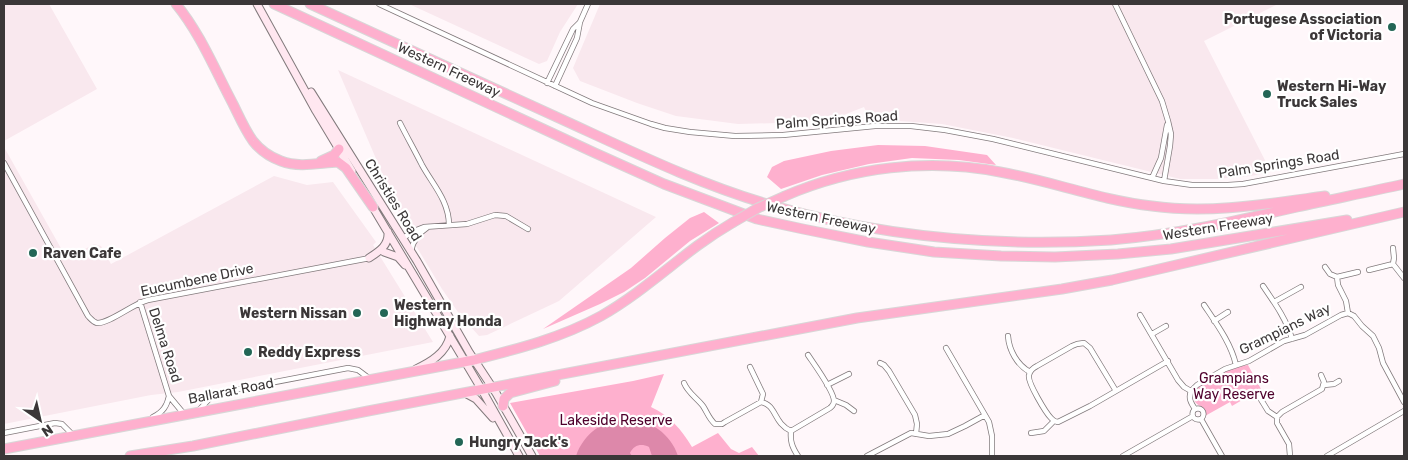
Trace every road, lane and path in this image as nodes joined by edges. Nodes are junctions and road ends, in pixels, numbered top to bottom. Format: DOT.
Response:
graph roads {
  1 [pos="176,4"];
  2 [pos="257,4"];
  3 [pos="274,4"];
  4 [pos="310,4"];
  5 [pos="379,4"];
  6 [pos="588,4"];
  7 [pos="1115,4"];
  8 [pos="580,22"];
  9 [pos="288,57"];
  10 [pos="547,83"];
  11 [pos="554,86"];
  12 [pos="316,100"];
  13 [pos="1168,121"];
  14 [pos="400,123"];
  15 [pos="339,149"];
  16 [pos="1404,154"];
  17 [pos="4,164"];
  18 [pos="309,165"];
  19 [pos="1152,178"];
  20 [pos="1164,181"];
  21 [pos="1404,182"];
  22 [pos="373,207"];
  23 [pos="1404,212"];
  24 [pos="448,225"];
  25 [pos="429,226"];
  26 [pos="528,229"];
  27 [pos="388,231"];
  28 [pos="403,238"];
  29 [pos="396,243"];
  30 [pos="1393,248"];
  31 [pos="384,252"];
  32 [pos="411,252"];
  33 [pos="370,258"];
  34 [pos="1393,264"];
  35 [pos="1325,267"];
  36 [pos="1369,270"];
  37 [pos="1358,272"];
  38 [pos="1337,277"];
  39 [pos="1404,278"];
  40 [pos="1263,286"];
  41 [pos="422,287"];
  42 [pos="1301,287"];
  43 [pos="140,302"];
  44 [pos="1274,302"];
  45 [pos="1204,305"];
  46 [pos="1228,312"];
  47 [pos="1348,313"];
  48 [pos="1140,316"];
  49 [pos="1214,321"];
  50 [pos="1166,326"];
  51 [pos="1152,334"];
  52 [pos="450,336"];
  53 [pos="1008,336"];
  54 [pos="1292,338"];
  55 [pos="946,348"];
  56 [pos="808,354"];
  57 [pos="469,360"];
  58 [pos="1168,361"];
  59 [pos="880,363"];
  60 [pos="1236,365"];
  61 [pos="750,367"];
  62 [pos="595,368"];
  63 [pos="407,372"];
  64 [pos="1030,372"];
  65 [pos="849,374"];
  66 [pos="1321,374"];
  67 [pos="370,379"];
  68 [pos="1339,381"];
  69 [pos="684,383"];
  70 [pos="827,385"];
  71 [pos="1324,385"];
  72 [pos="492,388"];
  73 [pos="482,390"];
  74 [pos="1116,391"];
  75 [pos="1191,391"];
  76 [pos="465,393"];
  77 [pos="170,396"];
  78 [pos="1260,398"];
  79 [pos="834,400"];
  80 [pos="760,402"];
  81 [pos="1404,402"];
  82 [pos="503,406"];
  83 [pos="1195,409"];
  84 [pos="854,411"];
  85 [pos="1404,411"];
  86 [pos="198,412"];
  87 [pos="185,414"];
  88 [pos="985,415"];
  89 [pos="1193,416"];
  90 [pos="1277,417"];
  91 [pos="1201,418"];
  92 [pos="1054,421"];
  93 [pos="141,422"];
  94 [pos="501,425"];
  95 [pos="791,431"];
  96 [pos="4,433"];
  97 [pos="1031,433"];
  98 [pos="916,434"];
  99 [pos="74,436"];
  100 [pos="4,449"];
  101 [pos="130,456"];
  102 [pos="519,456"];
  103 [pos="532,456"];
  104 [pos="798,456"];
  105 [pos="867,456"];
  106 [pos="992,456"];
  107 [pos="1123,456"];
  108 [pos="1222,456"];
  109 [pos="1290,456"];
  110 [pos="1327,456"];
  1 -- 18 [label="highway"];
  2 -- 9 [label="main road, Christies Road"];
  3 -- 23 [label="highway, Western Freeway"];
  4 -- 21 [label="highway, Western Freeway"];
  5 -- 10 [label="street, Palm Springs Road"];
  6 -- 8 [label="street"];
  7 -- 13 [label="street"];
  8 -- 10 [label="street"];
  8 -- 11 [label="street"];
  9 -- 12 [label="main road, Christies Road"];
  9 -- 15 [label="main road, Christies Road"];
  10 -- 11 [label="street, Palm Springs Road"];
  11 -- 19 [label="street, Palm Springs Road"];
  12 -- 15 [label="main road"];
  12 -- 28 [label="main road, Christies Road"];
  13 -- 19 [label="street"];
  13 -- 20 [label="street"];
  14 -- 24 [label="street"];
  15 -- 18 [label="highway"];
  15 -- 22 [label="main road, Christies Road"];
  16 -- 20 [label="street, Palm Springs Road"];
  17 -- 43 [label="street, Eucumbene Drive"];
  18 -- 22 [label="highway"];
  19 -- 20 [label="street, Palm Springs Road"];
  21 -- 57 [label="highway, Ballarat Road, bridge"];
  22 -- 27 [label="main road, Christies Road"];
  23 -- 62 [label="highway"];
  24 -- 25 [label="street"];
  24 -- 26 [label="street"];
  25 -- 28 [label="street"];
  25 -- 32 [label="street"];
  27 -- 29 [label="main road, Christies Road"];
  27 -- 33 [label="main road"];
  28 -- 29 [label="main road"];
  28 -- 32 [label="main road, Christies Road"];
  29 -- 31 [label="street, Eucumbene Drive"];
  29 -- 41 [label="main road, Christies Road"];
  30 -- 34 [label="street"];
  31 -- 33 [label="street, Eucumbene Drive"];
  31 -- 41 [label="main road"];
  32 -- 57 [label="main road, Christies Road"];
  33 -- 43 [label="street, Eucumbene Drive"];
  34 -- 36 [label="street"];
  34 -- 39 [label="street"];
  35 -- 38 [label="street"];
  37 -- 38 [label="street"];
  38 -- 47 [label="street"];
  40 -- 44 [label="street"];
  41 -- 52 [label="main road, Christies Road"];
  42 -- 44 [label="street"];
  43 -- 77 [label="street, Delma Road"];
  44 -- 54 [label="street"];
  45 -- 49 [label="street"];
  46 -- 49 [label="street"];
  47 -- 54 [label="street, Grampians Way"];
  47 -- 81 [label="street, Grampians Way"];
  48 -- 51 [label="street"];
  49 -- 60 [label="street"];
  50 -- 51 [label="street"];
  51 -- 58 [label="street"];
  52 -- 57 [label="main road, Christies Road"];
  52 -- 63 [label="main road"];
  53 -- 64 [label="street"];
  54 -- 60 [label="street, Grampians Way"];
  55 -- 88 [label="street"];
  56 -- 70 [label="street"];
  57 -- 63 [label="highway, Ballarat Road"];
  57 -- 72 [label="main road"];
  57 -- 73 [label="main road"];
  58 -- 74 [label="street"];
  58 -- 75 [label="street"];
  59 -- 98 [label="street"];
  60 -- 75 [label="street, Grampians Way"];
  61 -- 80 [label="street"];
  62 -- 72 [label="highway"];
  62 -- 82 [label="highway"];
  63 -- 67 [label="highway, Ballarat Road"];
  64 -- 74 [label="street"];
  64 -- 92 [label="street"];
  65 -- 70 [label="street"];
  66 -- 71 [label="street"];
  67 -- 86 [label="highway, Ballarat Road"];
  67 -- 86 [label="street"];
  68 -- 71 [label="street"];
  69 -- 80 [label="street"];
  70 -- 79 [label="street"];
  71 -- 90 [label="street"];
  72 -- 73 [label="highway"];
  72 -- 82 [label="main road"];
  73 -- 76 [label="highway"];
  73 -- 94 [label="main road"];
  74 -- 92 [label="street"];
  75 -- 83 [label="street"];
  76 -- 94 [label="main road"];
  76 -- 101 [label="highway"];
  77 -- 87 [label="street, Delma Road"];
  77 -- 93 [label="street, Delma Road"];
  78 -- 90 [label="street"];
  79 -- 84 [label="street"];
  79 -- 95 [label="street"];
  80 -- 95 [label="street"];
  82 -- 103 [label="main road"];
  83 -- 89 [label="street"];
  83 -- 91 [label="street"];
  85 -- 110 [label="street"];
  86 -- 87 [label="highway, Ballarat Road"];
  87 -- 93 [label="highway, Ballarat Road"];
  88 -- 98 [label="street"];
  88 -- 106 [label="street"];
  89 -- 91 [label="street"];
  89 -- 107 [label="street"];
  90 -- 109 [label="street"];
  91 -- 108 [label="street"];
  92 -- 97 [label="street"];
  93 -- 99 [label="highway, Ballarat Road"];
  94 -- 102 [label="main road"];
  95 -- 104 [label="street"];
  96 -- 99 [label="street"];
  98 -- 105 [label="street"];
  99 -- 100 [label="highway, Ballarat Road"];
}
